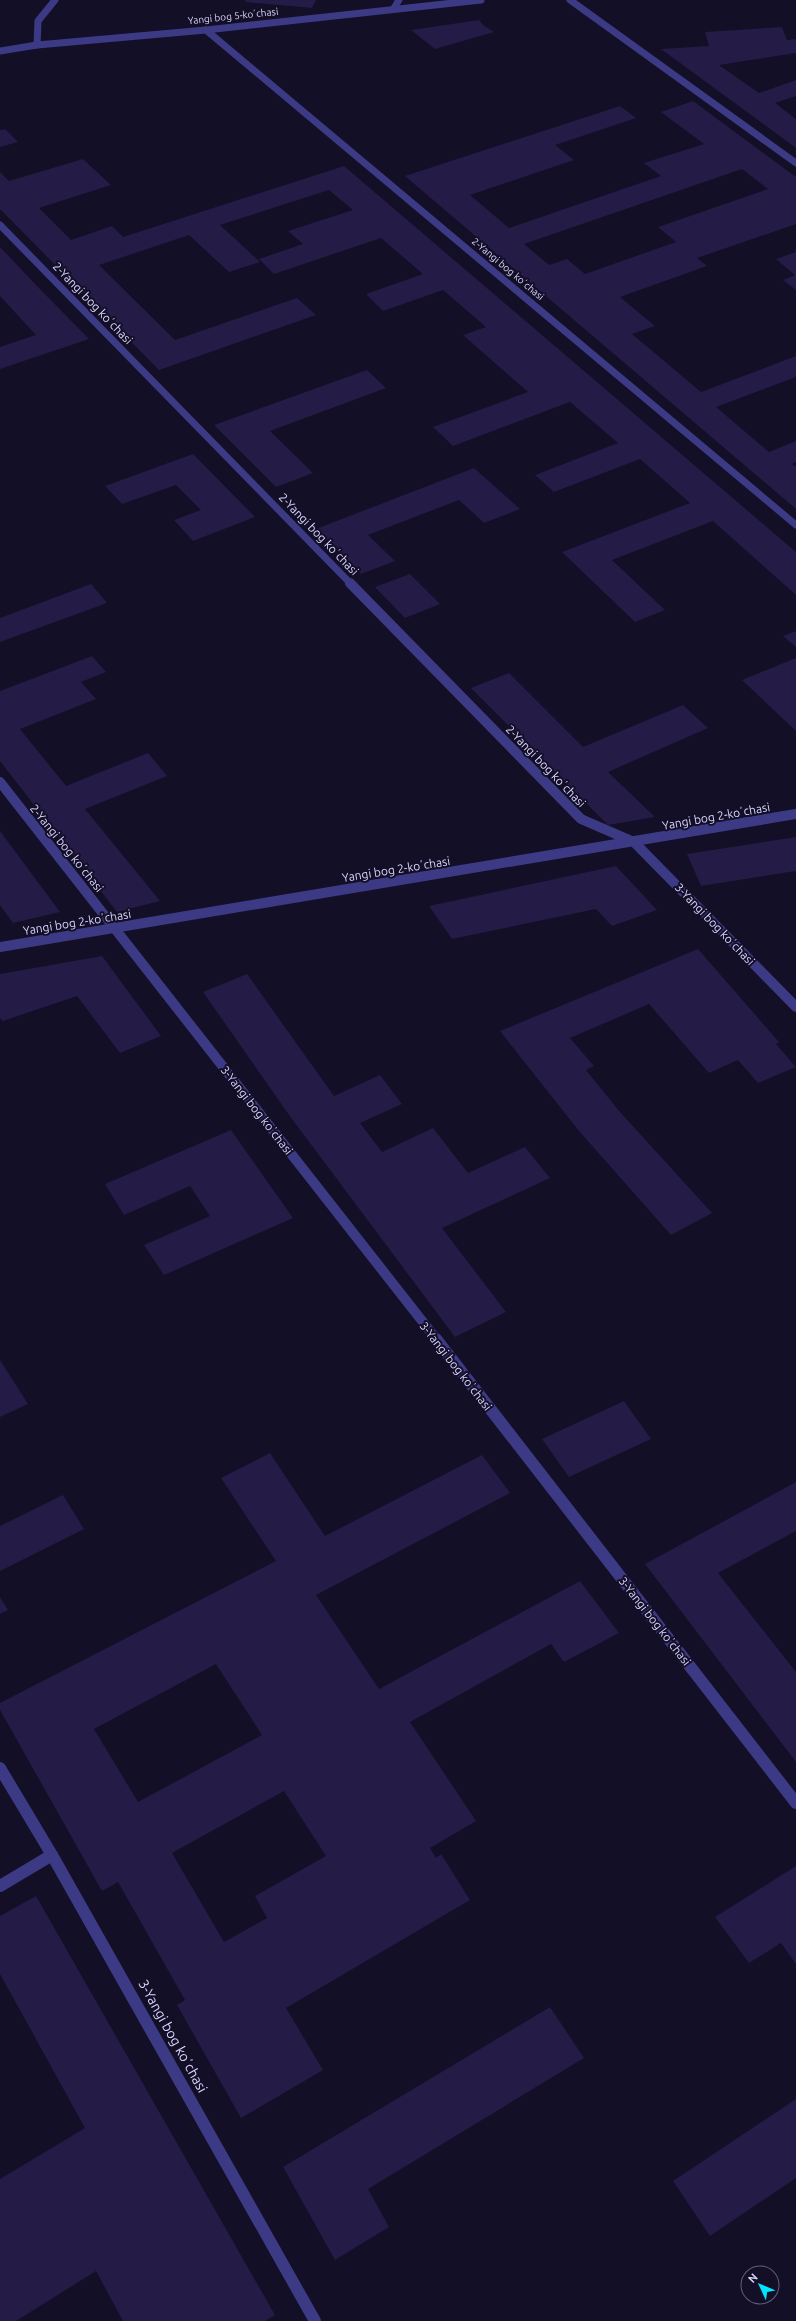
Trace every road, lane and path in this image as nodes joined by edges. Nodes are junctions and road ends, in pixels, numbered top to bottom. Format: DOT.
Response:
graph roads {
  1 [pos="54,0"];
  2 [pos="399,0"];
  3 [pos="481,0"];
  4 [pos="570,0"];
  5 [pos="394,8"];
  6 [pos="206,30"];
  7 [pos="37,45"];
  8 [pos="0,51"];
  9 [pos="796,163"];
  10 [pos="0,225"];
  11 [pos="796,525"];
  12 [pos="0,782"];
  13 [pos="796,814"];
  14 [pos="634,842"];
  15 [pos="116,928"];
  16 [pos="0,947"];
  17 [pos="796,1007"];
  18 [pos="0,1768"];
  19 [pos="796,1803"];
  20 [pos="52,1855"];
  21 [pos="0,1886"];
  22 [pos="315,2321"];
  1 -- 7 [label="street"];
  2 -- 5 [label="street"];
  3 -- 5 [label="street, Yangi bog 5-koʼchasi"];
  4 -- 9 [label="street"];
  5 -- 6 [label="street, Yangi bog 5-koʼchasi"];
  6 -- 7 [label="street, Yangi bog 5-koʼchasi"];
  6 -- 11 [label="street, 2-Yangi bog koʼchasi"];
  7 -- 8 [label="street, Yangi bog 5-koʼchasi"];
  10 -- 14 [label="street, 2-Yangi bog koʼchasi"];
  12 -- 15 [label="street, 2-Yangi bog koʼchasi"];
  13 -- 14 [label="street, Yangi bog 2-koʼchasi"];
  14 -- 15 [label="street, Yangi bog 2-koʼchasi"];
  14 -- 17 [label="street, 3-Yangi bog koʼchasi"];
  15 -- 16 [label="street, Yangi bog 2-koʼchasi"];
  15 -- 19 [label="street, 3-Yangi bog koʼchasi"];
  18 -- 20 [label="street, 3-Yangi bog koʼchasi"];
  20 -- 21 [label="street"];
  20 -- 22 [label="street, 3-Yangi bog koʼchasi"];
}
